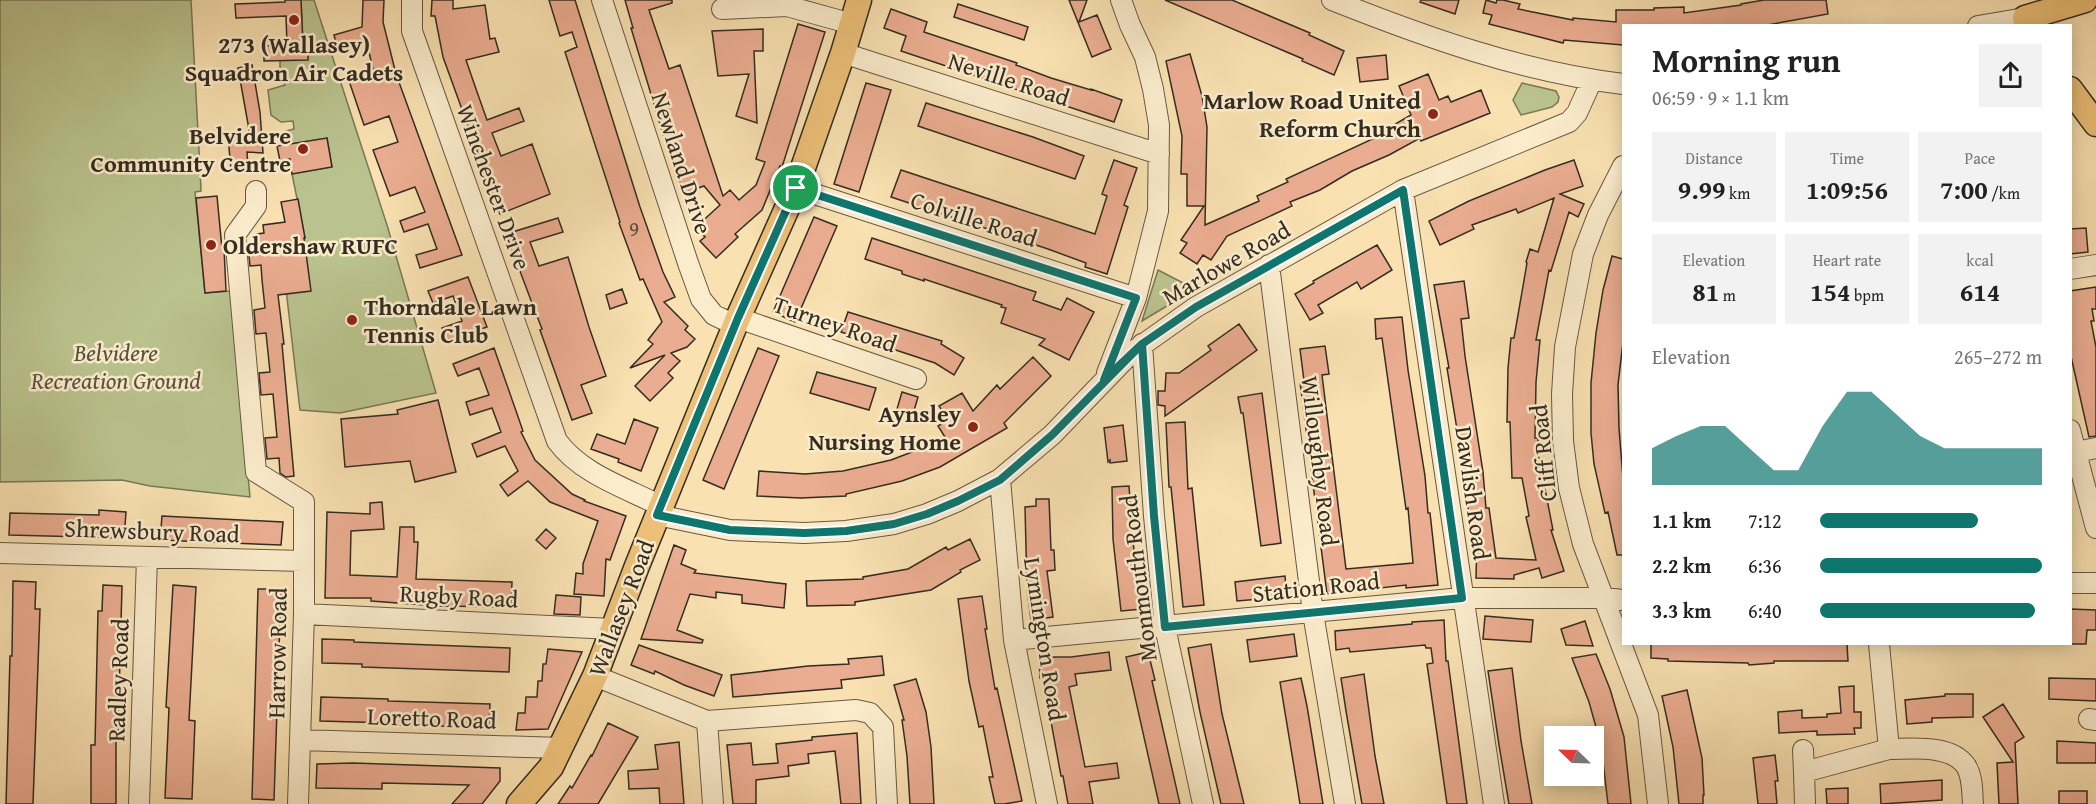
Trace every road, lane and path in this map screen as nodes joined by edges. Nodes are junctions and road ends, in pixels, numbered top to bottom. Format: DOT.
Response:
graph roads {
  1 [pos="412,0"];
  2 [pos="602,0"];
  3 [pos="859,0"];
  4 [pos="1121,0"];
  5 [pos="2085,0"];
  6 [pos="1342,1"];
  7 [pos="722,9"];
  8 [pos="2023,15"];
  9 [pos="852,24"];
  10 [pos="1986,24"];
  11 [pos="843,53"];
  12 [pos="1592,80"];
  13 [pos="1622,84"];
  14 [pos="2072,92"];
  15 [pos="2096,124"];
  16 [pos="1159,154"];
  17 [pos="1622,168"];
  18 [pos="796,188"];
  19 [pos="1403,190"];
  20 [pos="255,191"];
  21 [pos="1269,265"];
  22 [pos="2096,265"];
  23 [pos="2072,269"];
  24 [pos="1136,298"];
  25 [pos="736,322"];
  26 [pos="1142,344"];
  27 [pos="916,379"];
  28 [pos="1104,380"];
  29 [pos="2072,437"];
  30 [pos="2096,448"];
  31 [pos="2076,452"];
  32 [pos="1000,480"];
  33 [pos="659,511"];
  34 [pos="2096,528"];
  35 [pos="0,553"];
  36 [pos="147,557"];
  37 [pos="303,561"];
  38 [pos="2072,583"];
  39 [pos="2096,584"];
  40 [pos="1462,598"];
  41 [pos="1614,599"];
  42 [pos="1313,613"];
  43 [pos="304,614"];
  44 [pos="1622,626"];
  45 [pos="1165,627"];
  46 [pos="613,629"];
  47 [pos="1014,640"];
  48 [pos="1627,645"];
  49 [pos="1879,645"];
  50 [pos="595,676"];
  51 [pos="706,721"];
  52 [pos="300,740"];
  53 [pos="561,748"];
  54 [pos="1889,749"];
  55 [pos="1803,750"];
  56 [pos="1804,772"];
  57 [pos="139,804"];
  58 [pos="298,804"];
  59 [pos="519,804"];
  60 [pos="713,804"];
  61 [pos="887,804"];
  62 [pos="1047,804"];
  63 [pos="1203,804"];
  64 [pos="1346,804"];
  65 [pos="1494,804"];
  66 [pos="1658,804"];
  67 [pos="1805,804"];
  68 [pos="1973,804"];
  1 -- 33 [label="street, Winchester Drive"];
  2 -- 25 [label="street, Newland Drive"];
  3 -- 9 [label="main road, Wallasey Road"];
  4 -- 16 [label="street"];
  5 -- 8 [label="main road"];
  6 -- 12 [label="street"];
  7 -- 9 [label="street"];
  8 -- 10 [label="street"];
  9 -- 11 [label="main road, Wallasey Road"];
  11 -- 16 [label="street, Neville Road"];
  11 -- 18 [label="main road, Wallasey Road"];
  12 -- 13 [label="street"];
  12 -- 19 [label="street, Marlowe Road"];
  14 -- 15 [label="main road"];
  16 -- 24 [label="street"];
  17 -- 41 [label="street, Cliff Road"];
  18 -- 24 [label="street, Colville Road"];
  18 -- 25 [label="main road, Wallasey Road"];
  19 -- 21 [label="street, Marlowe Road"];
  19 -- 40 [label="street, Dawlish Road"];
  20 -- 37 [label="street, Harrow Road"];
  21 -- 26 [label="street, Marlowe Road"];
  21 -- 42 [label="street, Willoughby Road"];
  22 -- 23 [label="street"];
  24 -- 28 [label="street"];
  25 -- 27 [label="street, Turney Road"];
  25 -- 33 [label="main road, Wallasey Road"];
  26 -- 28 [label="street, Marlowe Road"];
  26 -- 45 [label="street, Monmouth Road"];
  28 -- 32 [label="street, Marlowe Road"];
  29 -- 31 [label="street"];
  30 -- 31 [label="street"];
  31 -- 34 [label="street"];
  32 -- 33 [label="street, Marlowe Road"];
  32 -- 47 [label="street, Lymington Road"];
  33 -- 46 [label="main road, Wallasey Road"];
  35 -- 36 [label="street, Shrewsbury Road"];
  36 -- 37 [label="street, Shrewsbury Road"];
  36 -- 57 [label="street, Radley Road"];
  37 -- 43 [label="street, Harrow Road"];
  38 -- 39 [label="street"];
  40 -- 41 [label="street, Station Road"];
  40 -- 42 [label="street, Station Road"];
  40 -- 65 [label="street, Dawlish Road"];
  41 -- 44 [label="street, Cliff Road"];
  42 -- 45 [label="street, Station Road"];
  42 -- 64 [label="street, Willoughby Road"];
  43 -- 46 [label="street, Rugby Road"];
  43 -- 52 [label="street, Harrow Road"];
  45 -- 47 [label="street, Station Road"];
  45 -- 63 [label="street, Monmouth Road"];
  46 -- 50 [label="main road, Wallasey Road"];
  47 -- 62 [label="street, Lymington Road"];
  48 -- 66 [label="street, Cliff Road"];
  49 -- 54 [label="street"];
  50 -- 51 [label="street"];
  50 -- 53 [label="main road, Wallasey Road"];
  51 -- 60 [label="street"];
  51 -- 61 [label="street"];
  52 -- 53 [label="street, Loretto Road"];
  52 -- 58 [label="street, Harrow Road"];
  53 -- 59 [label="main road, Wallasey Road"];
  54 -- 56 [label="street"];
  54 -- 68 [label="street"];
  55 -- 56 [label="street"];
  56 -- 67 [label="street"];
}
